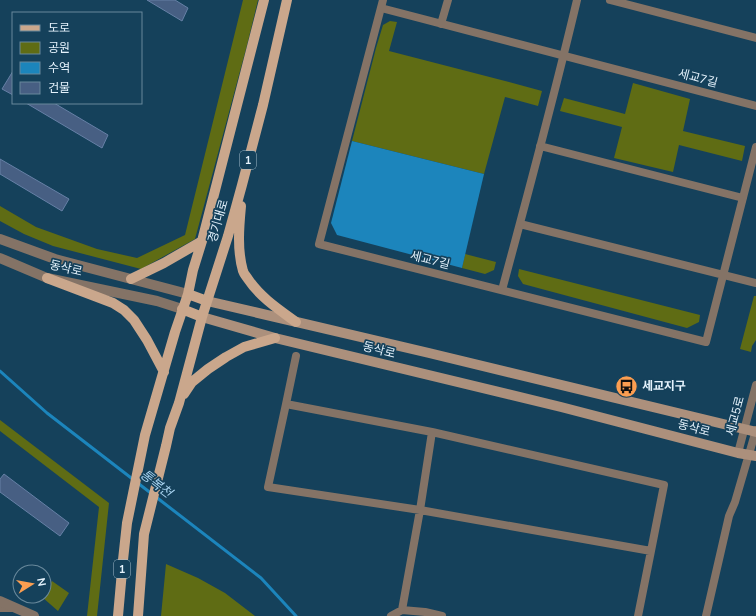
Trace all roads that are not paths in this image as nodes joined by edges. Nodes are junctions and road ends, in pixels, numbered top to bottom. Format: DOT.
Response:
graph roads {
  1 [pos="264,0"];
  2 [pos="287,0"];
  3 [pos="448,0"];
  4 [pos="577,0"];
  5 [pos="610,0"];
  6 [pos="382,4"];
  7 [pos="441,24"];
  8 [pos="756,38"];
  9 [pos="564,56"];
  10 [pos="756,106"];
  11 [pos="540,146"];
  12 [pos="756,147"];
  13 [pos="242,185"];
  14 [pos="743,198"];
  15 [pos="520,224"];
  16 [pos="0,238"];
  17 [pos="202,241"];
  18 [pos="0,258"];
  19 [pos="723,275"];
  20 [pos="47,278"];
  21 [pos="131,279"];
  22 [pos="756,283"];
  23 [pos="502,290"];
  24 [pos="188,294"];
  25 [pos="207,302"];
  26 [pos="182,309"];
  27 [pos="202,317"];
  28 [pos="296,322"];
  29 [pos="275,338"];
  30 [pos="296,356"];
  31 [pos="164,372"];
  32 [pos="756,385"];
  33 [pos="179,403"];
  34 [pos="286,404"];
  35 [pos="744,428"];
  36 [pos="432,432"];
  37 [pos="756,432"];
  38 [pos="748,455"];
  39 [pos="420,510"];
  40 [pos="651,551"];
  41 [pos="0,601"];
  42 [pos="0,608"];
  43 [pos="16,608"];
  44 [pos="402,610"];
  45 [pos="34,616"];
  46 [pos="118,616"];
  47 [pos="138,616"];
  48 [pos="391,616"];
  49 [pos="442,616"];
  50 [pos="638,616"];
  51 [pos="706,616"];
  1 -- 17 [label="main road, 경기대로 / 1"];
  2 -- 13 [label="main road, 경기대로 / 1"];
  3 -- 7 [label="street"];
  4 -- 9 [label="street"];
  5 -- 8 [label="street"];
  6 -- 7 [label="street, 세교7길"];
  6 -- 23 [label="street, 세교7길"];
  7 -- 9 [label="street, 세교7길"];
  9 -- 10 [label="street, 세교7길"];
  9 -- 11 [label="street"];
  11 -- 14 [label="street"];
  11 -- 15 [label="street"];
  12 -- 14 [label="street, 세교7길"];
  13 -- 25 [label="main road, 경기대로 / 1"];
  13 -- 28 [label="main road"];
  14 -- 19 [label="street, 세교7길"];
  15 -- 19 [label="street"];
  15 -- 23 [label="street"];
  16 -- 21 [label="street, 동삭로"];
  17 -- 21 [label="main road"];
  17 -- 24 [label="main road, 경기대로 / 1"];
  18 -- 20 [label="street, 동삭로"];
  19 -- 22 [label="street"];
  19 -- 23 [label="street, 세교7길"];
  20 -- 26 [label="street, 동삭로"];
  20 -- 31 [label="main road"];
  21 -- 24 [label="street, 동삭로"];
  24 -- 25 [label="main road"];
  24 -- 26 [label="main road, 경기대로 / 1"];
  25 -- 27 [label="main road, 경기대로 / 1"];
  25 -- 28 [label="main road, 동삭로"];
  26 -- 27 [label="main road, 동삭로"];
  26 -- 31 [label="main road, 경기대로 / 1"];
  27 -- 29 [label="main road, 동삭로"];
  27 -- 33 [label="main road, 경기대로 / 1"];
  28 -- 35 [label="main road, 동삭로"];
  29 -- 33 [label="main road"];
  29 -- 38 [label="main road, 동삭로"];
  30 -- 34 [label="street"];
  31 -- 46 [label="main road, 경기대로 / 1"];
  32 -- 35 [label="street, 세교5로"];
  33 -- 47 [label="main road, 경기대로 / 1"];
  34 -- 36 [label="street"];
  34 -- 39 [label="street"];
  35 -- 37 [label="main road, 동삭로"];
  35 -- 38 [label="street, 세교5로"];
  36 -- 39 [label="street"];
  36 -- 40 [label="street"];
  37 -- 38 [label="street, 세교5로"];
  38 -- 51 [label="street"];
  39 -- 40 [label="street"];
  39 -- 44 [label="street"];
  40 -- 50 [label="street"];
  41 -- 43 [label="street"];
  42 -- 43 [label="street"];
  43 -- 45 [label="street"];
  44 -- 48 [label="street"];
  44 -- 49 [label="street"];
}
